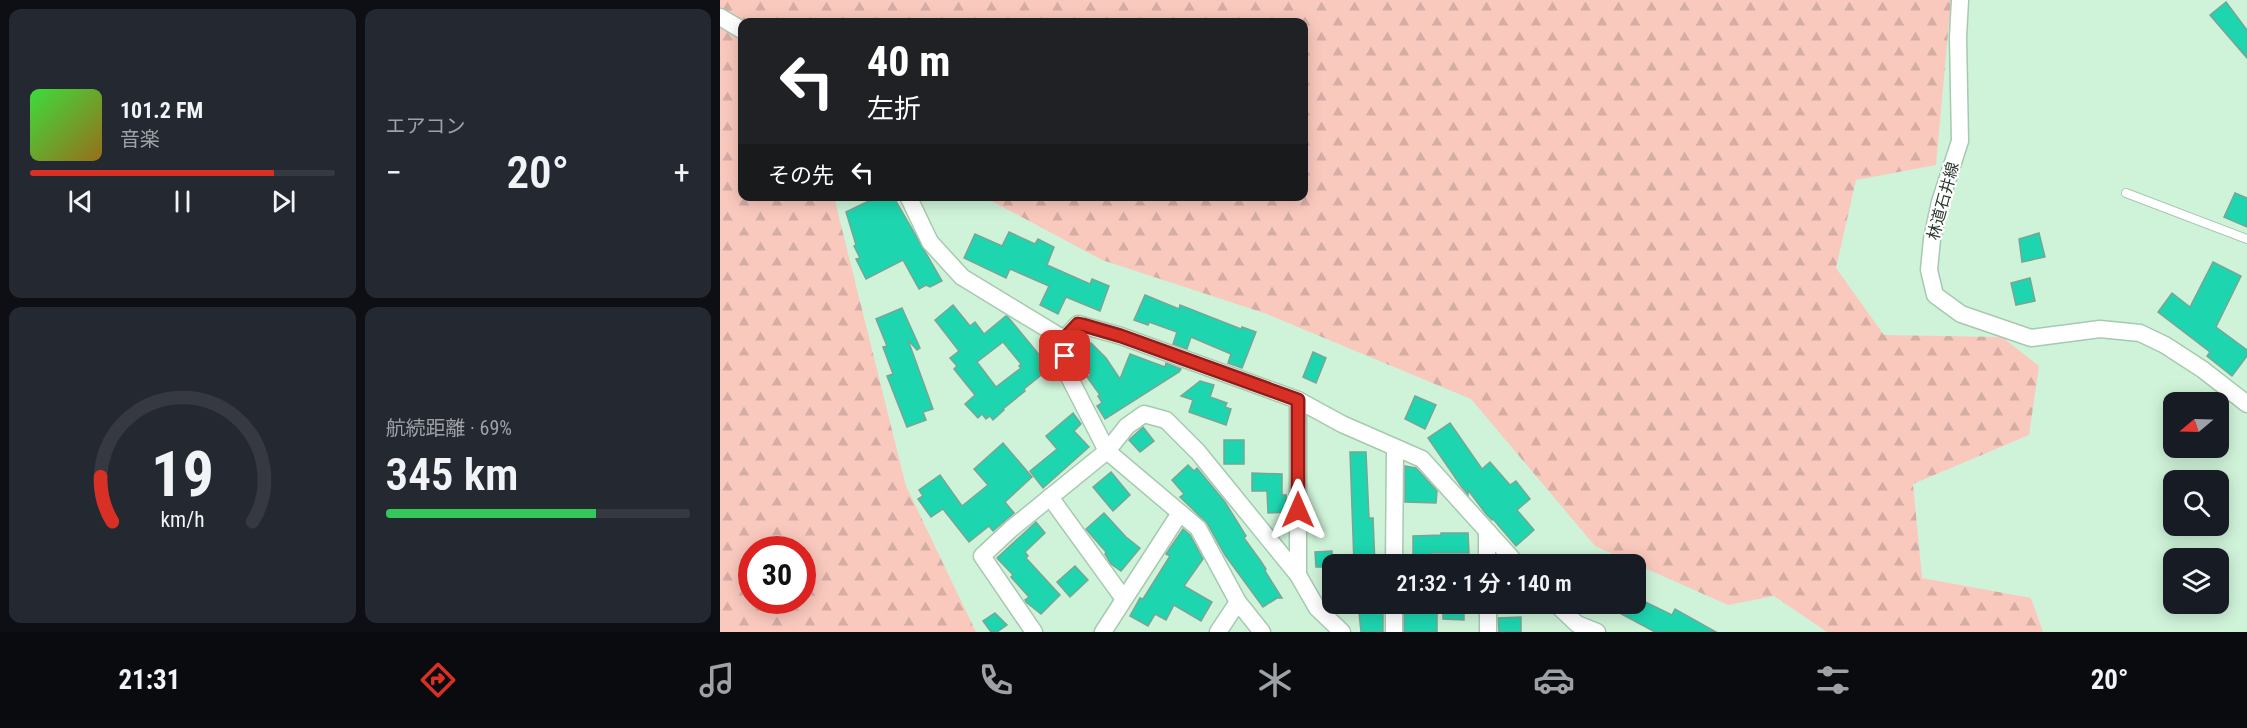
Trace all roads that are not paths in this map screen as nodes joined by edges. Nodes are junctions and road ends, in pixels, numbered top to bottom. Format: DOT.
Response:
graph roads {
  1 [pos="1960,0"];
  2 [pos="720,17"];
  3 [pos="738,28"];
  4 [pos="2126,193"];
  5 [pos="910,201"];
  6 [pos="2247,239"];
  7 [pos="1064,339"];
  8 [pos="1298,400"];
  9 [pos="2247,404"];
  10 [pos="1395,449"];
  11 [pos="1107,451"];
  12 [pos="1050,497"];
  13 [pos="1180,513"];
  14 [pos="1487,533"];
  15 [pos="1394,554"];
  16 [pos="1487,554"];
  17 [pos="1507,554"];
  18 [pos="1298,575"];
  19 [pos="1124,599"];
  20 [pos="1238,602"];
  21 [pos="1394,614"];
  22 [pos="1488,614"];
  23 [pos="1565,614"];
  24 [pos="1577,628"];
  25 [pos="1034,632"];
  26 [pos="1103,632"];
  27 [pos="1218,632"];
  28 [pos="1262,632"];
  29 [pos="1342,632"];
  30 [pos="1394,632"];
  31 [pos="1488,632"];
  32 [pos="1597,632"];
  1 -- 9 [label="street, 林道石井線"];
  2 -- 3 [label="street"];
  4 -- 6 [label="lane"];
  5 -- 7 [label="street"];
  7 -- 8 [label="street"];
  7 -- 11 [label="street"];
  8 -- 10 [label="street"];
  8 -- 18 [label="street"];
  10 -- 14 [label="street"];
  10 -- 15 [label="street"];
  11 -- 12 [label="street"];
  11 -- 13 [label="street"];
  11 -- 18 [label="street"];
  12 -- 19 [label="street"];
  12 -- 25 [label="street"];
  13 -- 19 [label="street"];
  13 -- 20 [label="street"];
  14 -- 16 [label="street"];
  14 -- 17 [label="street"];
  18 -- 29 [label="street"];
  19 -- 26 [label="street"];
  20 -- 27 [label="street"];
  20 -- 28 [label="street"];
  21 -- 30 [label="street"];
  22 -- 31 [label="street"];
  23 -- 24 [label="street"];
  24 -- 32 [label="street"];
}
